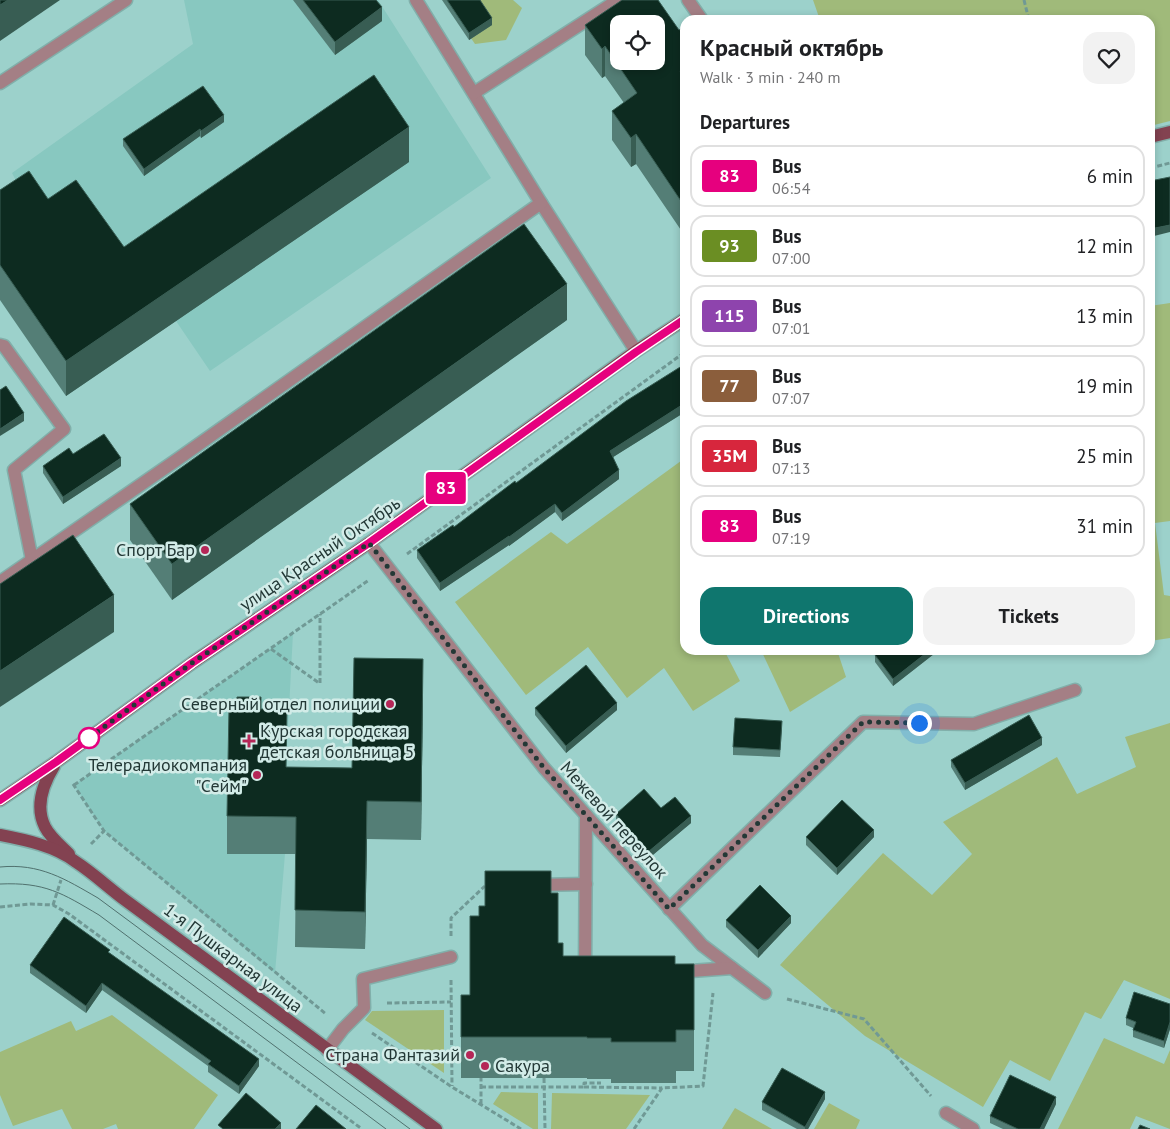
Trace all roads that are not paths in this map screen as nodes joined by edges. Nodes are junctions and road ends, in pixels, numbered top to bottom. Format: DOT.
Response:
graph roads {
  1 [pos="126,0"];
  2 [pos="416,0"];
  3 [pos="618,0"];
  4 [pos="688,0"];
  5 [pos="698,15"];
  6 [pos="0,82"];
  7 [pos="474,93"];
  8 [pos="1170,132"];
  9 [pos="1155,136"];
  10 [pos="541,203"];
  11 [pos="680,322"];
  12 [pos="0,345"];
  13 [pos="636,352"];
  14 [pos="369,543"];
  15 [pos="32,560"];
  16 [pos="0,582"];
  17 [pos="1075,690"];
  18 [pos="56,762"];
  19 [pos="0,800"];
  20 [pos="586,815"];
  21 [pos="0,835"];
  22 [pos="75,861"];
  23 [pos="586,884"];
  24 [pos="484,886"];
  25 [pos="669,909"];
  26 [pos="451,957"];
  27 [pos="732,968"];
  28 [pos="660,973"];
  29 [pos="594,978"];
  30 [pos="765,993"];
  31 [pos="327,1050"];
  32 [pos="946,1114"];
  33 [pos="436,1129"];
  34 [pos="973,1129"];
  1 -- 6 [label="street"];
  2 -- 7 [label="street"];
  3 -- 7 [label="street"];
  4 -- 5 [label="street"];
  7 -- 10 [label="street"];
  8 -- 9 [label="main road"];
  10 -- 13 [label="street"];
  10 -- 15 [label="street"];
  11 -- 13 [label="main road, улица Красный Октябрь"];
  12 -- 15 [label="street"];
  13 -- 14 [label="main road, улица Красный Октябрь"];
  14 -- 18 [label="main road, улица Красный Октябрь"];
  14 -- 20 [label="street, Межевой переулок"];
  15 -- 16 [label="street"];
  17 -- 25 [label="street"];
  18 -- 19 [label="main road, улица Красный Октябрь"];
  18 -- 22 [label="main road"];
  20 -- 23 [label="street"];
  20 -- 25 [label="street, Межевой переулок"];
  21 -- 22 [label="main road, 1-я Пушкарная улица"];
  22 -- 31 [label="main road, 1-я Пушкарная улица"];
  23 -- 24 [label="street"];
  23 -- 29 [label="street"];
  25 -- 27 [label="street, Межевой переулок"];
  26 -- 31 [label="street"];
  27 -- 28 [label="street"];
  27 -- 30 [label="street, Межевой переулок"];
  31 -- 33 [label="main road, 1-я Пушкарная улица"];
  32 -- 34 [label="street"];
}
